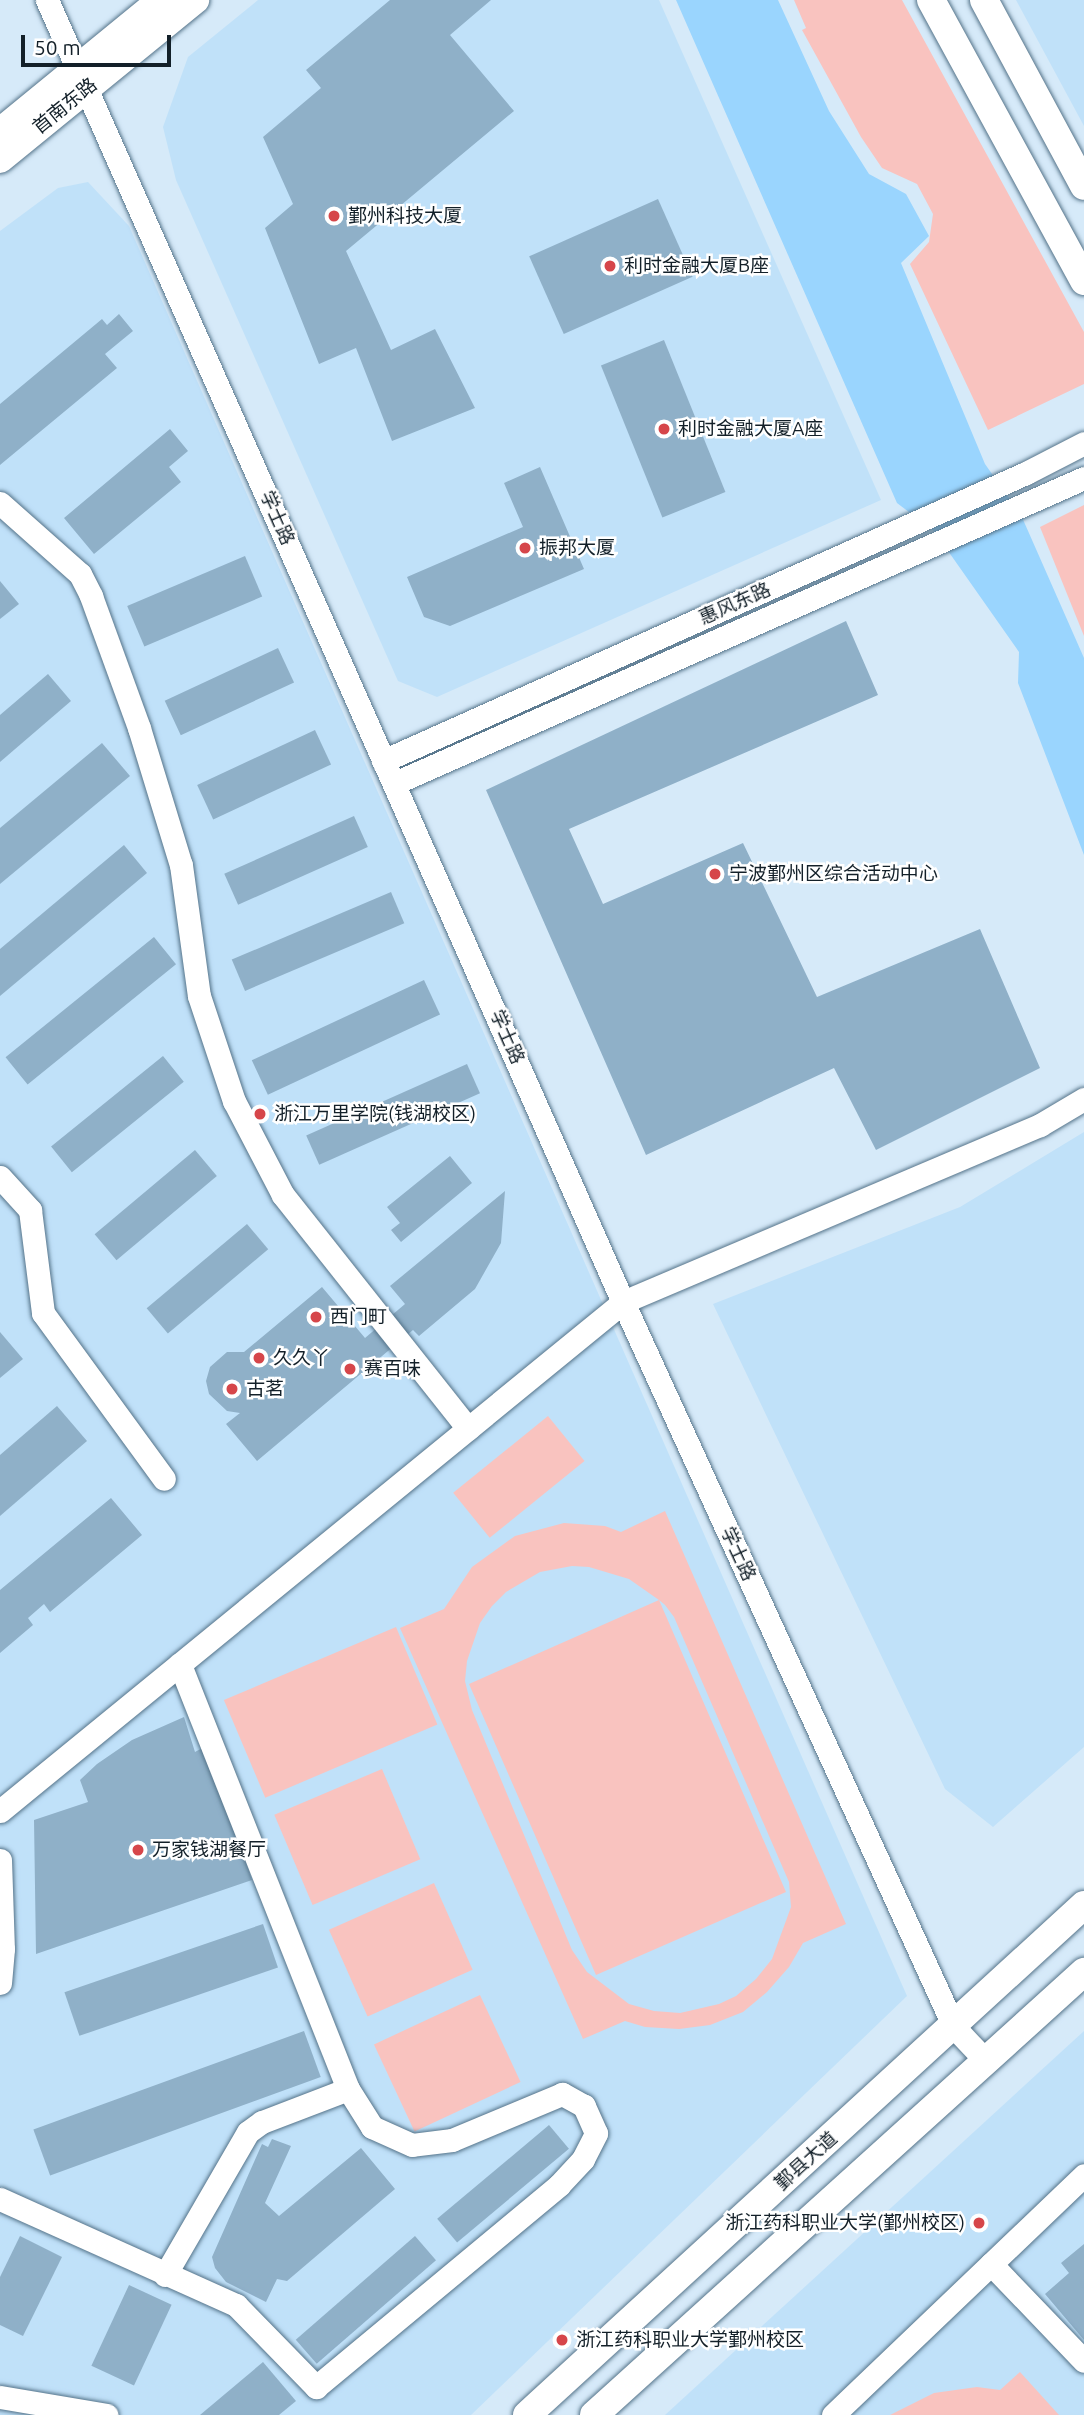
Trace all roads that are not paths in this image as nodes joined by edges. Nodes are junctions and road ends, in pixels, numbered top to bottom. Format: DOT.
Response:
graph roads {
  1 [pos="47,0"];
  2 [pos="161,0"];
  3 [pos="195,0"];
  4 [pos="931,0"];
  5 [pos="984,0"];
  6 [pos="84,78"];
  7 [pos="0,132"];
  8 [pos="0,159"];
  9 [pos="1084,186"];
  10 [pos="1084,281"];
  11 [pos="1084,443"];
  12 [pos="1084,478"];
  13 [pos="0,503"];
  14 [pos="383,761"];
  15 [pos="395,783"];
  16 [pos="1084,1099"];
  17 [pos="0,1177"];
  18 [pos="623,1302"];
  19 [pos="468,1428"];
  20 [pos="164,1479"];
  21 [pos="180,1664"];
  22 [pos="0,1811"];
  23 [pos="0,1860"];
  24 [pos="1084,1905"];
  25 [pos="1,1909"];
  26 [pos="1084,1972"];
  27 [pos="0,1983"];
  28 [pos="954,2027"];
  29 [pos="986,2061"];
  30 [pos="348,2089"];
  31 [pos="1084,2175"];
  32 [pos="0,2199"];
  33 [pos="991,2264"];
  34 [pos="165,2275"];
  35 [pos="1084,2361"];
  36 [pos="0,2397"];
  37 [pos="23,2409"];
  38 [pos="106,2415"];
  39 [pos="527,2415"];
  40 [pos="594,2415"];
  41 [pos="833,2415"];
  1 -- 6 [label="street, 学士路"];
  2 -- 6 [label="main road, 首南东路"];
  3 -- 6 [label="main road, 首南东路"];
  4 -- 10 [label="main road"];
  5 -- 9 [label="main road"];
  6 -- 7 [label="main road, 首南东路"];
  6 -- 8 [label="main road, 首南东路"];
  6 -- 14 [label="street, 学士路"];
  11 -- 14 [label="street, 惠风东路"];
  12 -- 15 [label="street, 惠风东路"];
  13 -- 19 [label="street"];
  14 -- 15 [label="street, 学士路"];
  15 -- 18 [label="street, 学士路"];
  16 -- 18 [label="street"];
  17 -- 20 [label="street"];
  18 -- 19 [label="street"];
  18 -- 28 [label="street, 学士路"];
  19 -- 21 [label="street"];
  21 -- 22 [label="street"];
  21 -- 30 [label="street"];
  23 -- 25 [label="street"];
  24 -- 28 [label="main road, 鄞县大道"];
  25 -- 27 [label="street"];
  26 -- 29 [label="main road"];
  28 -- 29 [label="street, 学士路"];
  28 -- 39 [label="main road, 鄞县大道"];
  29 -- 40 [label="main road"];
  30 -- 34 [label="street"];
  30 -- 34 [label="street"];
  31 -- 33 [label="street"];
  32 -- 34 [label="street"];
  33 -- 35 [label="street"];
  33 -- 41 [label="street"];
  36 -- 37 [label="street"];
  37 -- 38 [label="street"];
}
